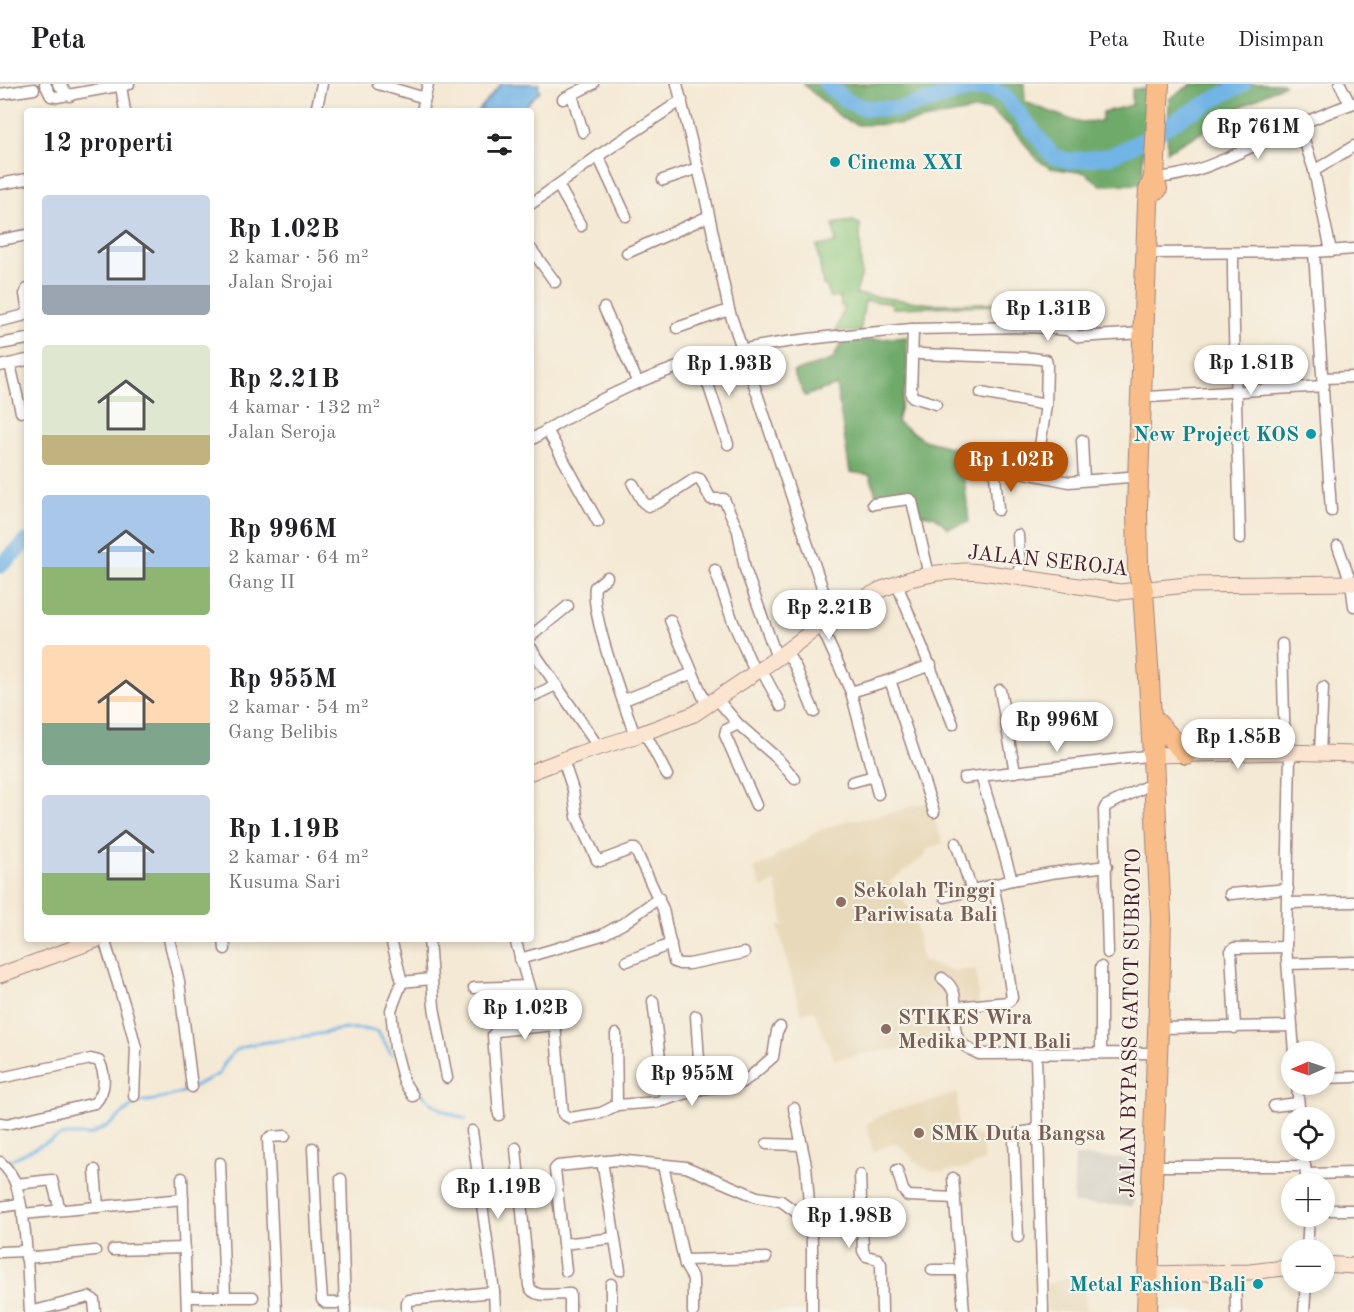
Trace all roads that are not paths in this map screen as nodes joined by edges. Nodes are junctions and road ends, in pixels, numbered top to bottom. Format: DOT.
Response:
graph roads {
  1 [pos="45,84"];
  2 [pos="58,84"];
  3 [pos="322,84"];
  4 [pos="378,84"];
  5 [pos="428,84"];
  6 [pos="593,84"];
  7 [pos="677,84"];
  8 [pos="1340,84"];
  9 [pos="125,85"];
  10 [pos="1158,88"];
  11 [pos="34,89"];
  12 [pos="0,94"];
  13 [pos="70,96"];
  14 [pos="425,98"];
  15 [pos="682,100"];
  16 [pos="1352,103"];
  17 [pos="126,108"];
  18 [pos="317,108"];
  19 [pos="423,108"];
  20 [pos="1299,125"];
  21 [pos="583,132"];
  22 [pos="1354,146"];
  23 [pos="598,156"];
  24 [pos="698,168"];
  25 [pos="1314,170"];
  26 [pos="1154,172"];
  27 [pos="24,180"];
  28 [pos="663,180"];
  29 [pos="0,184"];
  30 [pos="558,184"];
  31 [pos="534,202"];
  32 [pos="626,216"];
  33 [pos="709,216"];
  34 [pos="581,226"];
  35 [pos="24,236"];
  36 [pos="0,240"];
  37 [pos="1354,249"];
  38 [pos="1331,250"];
  39 [pos="1314,252"];
  40 [pos="534,253"];
  41 [pos="627,253"];
  42 [pos="1151,254"];
  43 [pos="1233,254"];
  44 [pos="555,282"];
  45 [pos="604,308"];
  46 [pos="729,310"];
  47 [pos="24,314"];
  48 [pos="0,321"];
  49 [pos="677,328"];
  50 [pos="913,329"];
  51 [pos="1143,333"];
  52 [pos="24,340"];
  53 [pos="0,344"];
  54 [pos="743,349"];
  55 [pos="920,354"];
  56 [pos="700,360"];
  57 [pos="24,361"];
  58 [pos="5,365"];
  59 [pos="1354,377"];
  60 [pos="1323,382"];
  61 [pos="638,384"];
  62 [pos="1236,392"];
  63 [pos="981,393"];
  64 [pos="1149,397"];
  65 [pos="936,404"];
  66 [pos="1046,405"];
  67 [pos="21,412"];
  68 [pos="547,430"];
  69 [pos="534,438"];
  70 [pos="1082,440"];
  71 [pos="728,444"];
  72 [pos="1036,474"];
  73 [pos="1142,475"];
  74 [pos="1084,480"];
  75 [pos="633,484"];
  76 [pos="873,504"];
  77 [pos="998,510"];
  78 [pos="1331,511"];
  79 [pos="598,522"];
  80 [pos="1018,535"];
  81 [pos="1240,539"];
  82 [pos="1338,546"];
  83 [pos="715,570"];
  84 [pos="929,574"];
  85 [pos="1020,577"];
  86 [pos="607,578"];
  87 [pos="1353,583"];
  88 [pos="897,585"];
  89 [pos="1143,591"];
  90 [pos="824,593"];
  91 [pos="568,606"];
  92 [pos="1354,606"];
  93 [pos="840,610"];
  94 [pos="670,620"];
  95 [pos="824,623"];
  96 [pos="534,634"];
  97 [pos="1282,644"];
  98 [pos="534,652"];
  99 [pos="782,655"];
  100 [pos="931,665"];
  101 [pos="758,671"];
  102 [pos="693,673"];
  103 [pos="890,680"];
  104 [pos="556,685"];
  105 [pos="1323,687"];
  106 [pos="1000,690"];
  107 [pos="851,692"];
  108 [pos="534,696"];
  109 [pos="624,700"];
  110 [pos="712,703"];
  111 [pos="781,706"];
  112 [pos="814,712"];
  113 [pos="1152,718"];
  114 [pos="738,724"];
  115 [pos="953,724"];
  116 [pos="640,734"];
  117 [pos="599,748"];
  118 [pos="1287,752"];
  119 [pos="1186,754"];
  120 [pos="1320,754"];
  121 [pos="1354,754"];
  122 [pos="1158,755"];
  123 [pos="563,760"];
  124 [pos="534,771"];
  125 [pos="1015,772"];
  126 [pos="667,775"];
  127 [pos="874,776"];
  128 [pos="981,776"];
  129 [pos="964,778"];
  130 [pos="795,779"];
  131 [pos="852,782"];
  132 [pos="1155,782"];
  133 [pos="878,794"];
  134 [pos="756,805"];
  135 [pos="934,812"];
  136 [pos="956,843"];
  137 [pos="1107,866"];
  138 [pos="1012,880"];
  139 [pos="993,885"];
  140 [pos="1288,889"];
  141 [pos="972,891"];
  142 [pos="1230,894"];
  143 [pos="945,897"];
  144 [pos="659,898"];
  145 [pos="1354,902"];
  146 [pos="1288,903"];
  147 [pos="103,942"];
  148 [pos="171,942"];
  149 [pos="392,942"];
  150 [pos="429,942"];
  151 [pos="516,942"];
  152 [pos="73,944"];
  153 [pos="671,944"];
  154 [pos="1286,947"];
  155 [pos="744,953"];
  156 [pos="1108,953"];
  157 [pos="520,958"];
  158 [pos="627,961"];
  159 [pos="1354,962"];
  160 [pos="1288,964"];
  161 [pos="1101,967"];
  162 [pos="0,975"];
  163 [pos="942,978"];
  164 [pos="431,979"];
  165 [pos="402,982"];
  166 [pos="528,986"];
  167 [pos="474,988"];
  168 [pos="653,1001"];
  169 [pos="956,1007"];
  170 [pos="696,1016"];
  171 [pos="540,1025"];
  172 [pos="1292,1026"];
  173 [pos="780,1027"];
  174 [pos="1163,1028"];
  175 [pos="1235,1028"];
  176 [pos="616,1034"];
  177 [pos="1293,1041"];
  178 [pos="1101,1052"];
  179 [pos="1157,1053"];
  180 [pos="1036,1055"];
  181 [pos="1354,1077"];
  182 [pos="0,1078"];
  183 [pos="447,1078"];
  184 [pos="1335,1078"];
  185 [pos="192,1087"];
  186 [pos="701,1089"];
  187 [pos="1298,1095"];
  188 [pos="134,1096"];
  189 [pos="413,1096"];
  190 [pos="665,1100"];
  191 [pos="1298,1103"];
  192 [pos="617,1105"];
  193 [pos="1274,1106"];
  194 [pos="1299,1107"];
  195 [pos="794,1108"];
  196 [pos="500,1115"];
  197 [pos="0,1123"];
  198 [pos="1038,1130"];
  199 [pos="472,1131"];
  200 [pos="285,1136"];
  201 [pos="767,1144"];
  202 [pos="802,1145"];
  203 [pos="313,1148"];
  204 [pos="516,1148"];
  205 [pos="602,1161"];
  206 [pos="220,1162"];
  207 [pos="663,1165"];
  208 [pos="4,1166"];
  209 [pos="1153,1166"];
  210 [pos="95,1170"];
  211 [pos="897,1170"];
  212 [pos="1354,1173"];
  213 [pos="1281,1174"];
  214 [pos="1335,1174"];
  215 [pos="860,1175"];
  216 [pos="182,1178"];
  217 [pos="953,1178"];
  218 [pos="341,1179"];
  219 [pos="16,1184"];
  220 [pos="955,1198"];
  221 [pos="183,1199"];
  222 [pos="0,1207"];
  223 [pos="98,1207"];
  224 [pos="21,1209"];
  225 [pos="60,1210"];
  226 [pos="1335,1210"];
  227 [pos="1354,1210"];
  228 [pos="811,1223"];
  229 [pos="1018,1237"];
  230 [pos="614,1238"];
  231 [pos="562,1244"];
  232 [pos="184,1248"];
  233 [pos="113,1250"];
  234 [pos="95,1251"];
  235 [pos="0,1252"];
  236 [pos="26,1255"];
  237 [pos="766,1258"];
  238 [pos="684,1260"];
  239 [pos="1335,1265"];
  240 [pos="1354,1266"];
  241 [pos="1281,1268"];
  242 [pos="620,1270"];
  243 [pos="932,1270"];
  244 [pos="962,1270"];
  245 [pos="566,1271"];
  246 [pos="1235,1272"];
  247 [pos="1153,1275"];
  248 [pos="611,1284"];
  249 [pos="494,1292"];
  250 [pos="1305,1293"];
  251 [pos="187,1297"];
  252 [pos="225,1297"];
  253 [pos="253,1297"];
  254 [pos="345,1307"];
  255 [pos="30,1312"];
  256 [pos="95,1312"];
  257 [pos="187,1312"];
  258 [pos="276,1312"];
  259 [pos="407,1312"];
  260 [pos="495,1312"];
  261 [pos="570,1312"];
  262 [pos="611,1312"];
  263 [pos="693,1312"];
  264 [pos="812,1312"];
  265 [pos="882,1312"];
  266 [pos="964,1312"];
  267 [pos="1043,1312"];
  268 [pos="1147,1312"];
  269 [pos="1236,1312"];
  270 [pos="1304,1312"];
  1 -- 13 [label="street"];
  2 -- 13 [label="street"];
  3 -- 18 [label="street"];
  4 -- 14 [label="street"];
  5 -- 14 [label="street"];
  6 -- 21 [label="street"];
  7 -- 15 [label="street"];
  8 -- 16 [label="street"];
  9 -- 13 [label="street"];
  9 -- 17 [label="street"];
  10 -- 26 [label="highway, JALAN BYPASS GATOT SUBROTO"];
  11 -- 12 [label="street"];
  14 -- 19 [label="street"];
  15 -- 23 [label="street"];
  15 -- 24 [label="street"];
  16 -- 20 [label="street"];
  20 -- 25 [label="street"];
  20 -- 26 [label="street"];
  22 -- 25 [label="street"];
  23 -- 30 [label="street"];
  23 -- 32 [label="street"];
  24 -- 28 [label="street"];
  24 -- 33 [label="street"];
  25 -- 38 [label="street"];
  26 -- 42 [label="highway, JALAN BYPASS GATOT SUBROTO"];
  27 -- 29 [label="street"];
  30 -- 31 [label="street"];
  30 -- 34 [label="street"];
  33 -- 41 [label="street"];
  33 -- 46 [label="street"];
  35 -- 36 [label="street"];
  37 -- 38 [label="street"];
  38 -- 39 [label="street"];
  39 -- 43 [label="street"];
  39 -- 60 [label="street"];
  40 -- 44 [label="street"];
  42 -- 43 [label="street"];
  42 -- 51 [label="highway, JALAN BYPASS GATOT SUBROTO"];
  42 -- 64 [label="highway, JALAN BYPASS GATOT SUBROTO"];
  43 -- 62 [label="street"];
  45 -- 61 [label="street"];
  46 -- 49 [label="street"];
  46 -- 54 [label="street"];
  47 -- 48 [label="street"];
  50 -- 51 [label="street"];
  50 -- 54 [label="street"];
  50 -- 65 [label="street"];
  51 -- 73 [label="highway, JALAN BYPASS GATOT SUBROTO"];
  52 -- 53 [label="street"];
  54 -- 56 [label="street"];
  54 -- 90 [label="street"];
  55 -- 66 [label="street"];
  56 -- 61 [label="street"];
  56 -- 71 [label="street"];
  57 -- 58 [label="street"];
  58 -- 67 [label="street"];
  59 -- 60 [label="street"];
  60 -- 62 [label="street"];
  60 -- 78 [label="street"];
  61 -- 68 [label="street"];
  62 -- 64 [label="street"];
  62 -- 81 [label="street"];
  63 -- 66 [label="street"];
  64 -- 73 [label="highway, JALAN BYPASS GATOT SUBROTO"];
  66 -- 72 [label="street"];
  68 -- 69 [label="street"];
  68 -- 79 [label="street"];
  70 -- 74 [label="street"];
  72 -- 74 [label="street"];
  72 -- 77 [label="street"];
  73 -- 74 [label="street"];
  73 -- 89 [label="highway, JALAN BYPASS GATOT SUBROTO"];
  75 -- 99 [label="street"];
  76 -- 84 [label="street"];
  80 -- 85 [label="street"];
  82 -- 87 [label="street"];
  83 -- 101 [label="street"];
  84 -- 85 [label="street, JALAN SEROJA"];
  84 -- 88 [label="street, JALAN SEROJA"];
  85 -- 89 [label="street, JALAN SEROJA"];
  86 -- 109 [label="street"];
  87 -- 89 [label="street, JALAN SEROJA"];
  87 -- 92 [label="street"];
  88 -- 93 [label="street, JALAN SEROJA"];
  88 -- 100 [label="street"];
  89 -- 113 [label="highway, JALAN BYPASS GATOT SUBROTO"];
  90 -- 93 [label="street"];
  90 -- 95 [label="street"];
  91 -- 96 [label="street"];
  93 -- 95 [label="street, JALAN SEROJA"];
  94 -- 102 [label="street"];
  95 -- 99 [label="street, JALAN SEROJA"];
  95 -- 107 [label="street"];
  97 -- 118 [label="street"];
  98 -- 104 [label="street"];
  99 -- 101 [label="street, JALAN SEROJA"];
  99 -- 112 [label="street"];
  100 -- 103 [label="street"];
  100 -- 115 [label="street"];
  101 -- 110 [label="street, JALAN SEROJA"];
  101 -- 111 [label="street"];
  102 -- 109 [label="street"];
  102 -- 110 [label="street"];
  103 -- 107 [label="street"];
  103 -- 135 [label="street"];
  104 -- 108 [label="street"];
  104 -- 117 [label="street"];
  105 -- 120 [label="street"];
  106 -- 125 [label="street"];
  107 -- 127 [label="street"];
  109 -- 116 [label="street"];
  110 -- 114 [label="street"];
  110 -- 116 [label="street, JALAN SEROJA"];
  113 -- 119 [label="highway"];
  113 -- 122 [label="highway, JALAN BYPASS GATOT SUBROTO"];
  114 -- 130 [label="street"];
  114 -- 134 [label="street"];
  116 -- 117 [label="street, JALAN SEROJA"];
  116 -- 126 [label="street"];
  117 -- 123 [label="street, JALAN SEROJA"];
  118 -- 119 [label="street"];
  118 -- 120 [label="street"];
  118 -- 140 [label="street"];
  119 -- 122 [label="street"];
  120 -- 121 [label="street"];
  122 -- 125 [label="street"];
  122 -- 132 [label="highway, JALAN BYPASS GATOT SUBROTO"];
  123 -- 124 [label="street, JALAN SEROJA"];
  123 -- 144 [label="street"];
  125 -- 128 [label="street"];
  127 -- 131 [label="street"];
  127 -- 133 [label="street"];
  128 -- 129 [label="street"];
  128 -- 138 [label="street"];
  132 -- 137 [label="street"];
  132 -- 174 [label="highway, JALAN BYPASS GATOT SUBROTO"];
  136 -- 141 [label="street"];
  137 -- 138 [label="street"];
  137 -- 156 [label="street"];
  138 -- 139 [label="street"];
  139 -- 141 [label="street"];
  139 -- 169 [label="street"];
  140 -- 142 [label="street"];
  140 -- 146 [label="street"];
  141 -- 143 [label="street"];
  144 -- 153 [label="street"];
  144 -- 157 [label="street"];
  145 -- 146 [label="street"];
  146 -- 154 [label="street"];
  147 -- 188 [label="street"];
  148 -- 185 [label="street"];
  149 -- 165 [label="street"];
  150 -- 164 [label="street"];
  151 -- 157 [label="street"];
  152 -- 162 [label="street"];
  153 -- 155 [label="street"];
  153 -- 158 [label="street"];
  154 -- 160 [label="street"];
  154 -- 175 [label="street"];
  157 -- 166 [label="street"];
  159 -- 160 [label="street"];
  160 -- 172 [label="street"];
  161 -- 178 [label="street"];
  163 -- 169 [label="street"];
  164 -- 165 [label="street"];
  164 -- 183 [label="street"];
  165 -- 189 [label="street"];
  166 -- 167 [label="street"];
  166 -- 171 [label="street"];
  168 -- 190 [label="street"];
  169 -- 180 [label="street"];
  170 -- 186 [label="street"];
  171 -- 192 [label="street"];
  171 -- 196 [label="street"];
  172 -- 175 [label="street"];
  172 -- 177 [label="street"];
  173 -- 186 [label="street"];
  174 -- 175 [label="street"];
  174 -- 179 [label="highway, JALAN BYPASS GATOT SUBROTO"];
  176 -- 192 [label="street"];
  178 -- 179 [label="street"];
  178 -- 180 [label="street"];
  179 -- 209 [label="highway, JALAN BYPASS GATOT SUBROTO"];
  180 -- 198 [label="street"];
  181 -- 184 [label="street"];
  182 -- 197 [label="street"];
  186 -- 190 [label="street"];
  187 -- 191 [label="street"];
  190 -- 192 [label="street"];
  191 -- 193 [label="street"];
  191 -- 194 [label="street"];
  195 -- 202 [label="street"];
  198 -- 229 [label="street"];
  198 -- 267 [label="street"];
  199 -- 249 [label="street"];
  200 -- 258 [label="street"];
  201 -- 202 [label="street"];
  202 -- 228 [label="street"];
  203 -- 254 [label="street"];
  204 -- 261 [label="street"];
  205 -- 207 [label="street"];
  205 -- 230 [label="street"];
  205 -- 231 [label="street"];
  206 -- 252 [label="street"];
  207 -- 228 [label="street"];
  207 -- 238 [label="street"];
  208 -- 219 [label="street"];
  209 -- 213 [label="street"];
  209 -- 247 [label="highway, JALAN BYPASS GATOT SUBROTO"];
  210 -- 223 [label="street"];
  211 -- 220 [label="street"];
  212 -- 214 [label="street"];
  215 -- 265 [label="street"];
  216 -- 221 [label="street"];
  217 -- 220 [label="street"];
  218 -- 254 [label="street"];
  219 -- 224 [label="street"];
  219 -- 225 [label="street"];
  220 -- 244 [label="street"];
  221 -- 223 [label="street"];
  221 -- 232 [label="street"];
  222 -- 224 [label="street"];
  223 -- 225 [label="street"];
  224 -- 225 [label="street"];
  224 -- 236 [label="street"];
  226 -- 227 [label="street"];
  228 -- 264 [label="street"];
  230 -- 231 [label="street"];
  230 -- 242 [label="street"];
  231 -- 245 [label="street"];
  232 -- 233 [label="street"];
  232 -- 251 [label="street"];
  234 -- 236 [label="street"];
  235 -- 236 [label="street"];
  236 -- 255 [label="street"];
  237 -- 238 [label="street"];
  238 -- 263 [label="street"];
  239 -- 240 [label="street"];
  241 -- 246 [label="street"];
  243 -- 244 [label="street"];
  244 -- 266 [label="street"];
  246 -- 247 [label="street"];
  246 -- 269 [label="street"];
  247 -- 268 [label="highway, JALAN BYPASS GATOT SUBROTO"];
  248 -- 262 [label="street"];
  249 -- 259 [label="street"];
  249 -- 260 [label="street"];
  250 -- 270 [label="street"];
  251 -- 252 [label="street"];
  251 -- 257 [label="street"];
  252 -- 253 [label="street"];
  255 -- 256 [label="street"];
}
